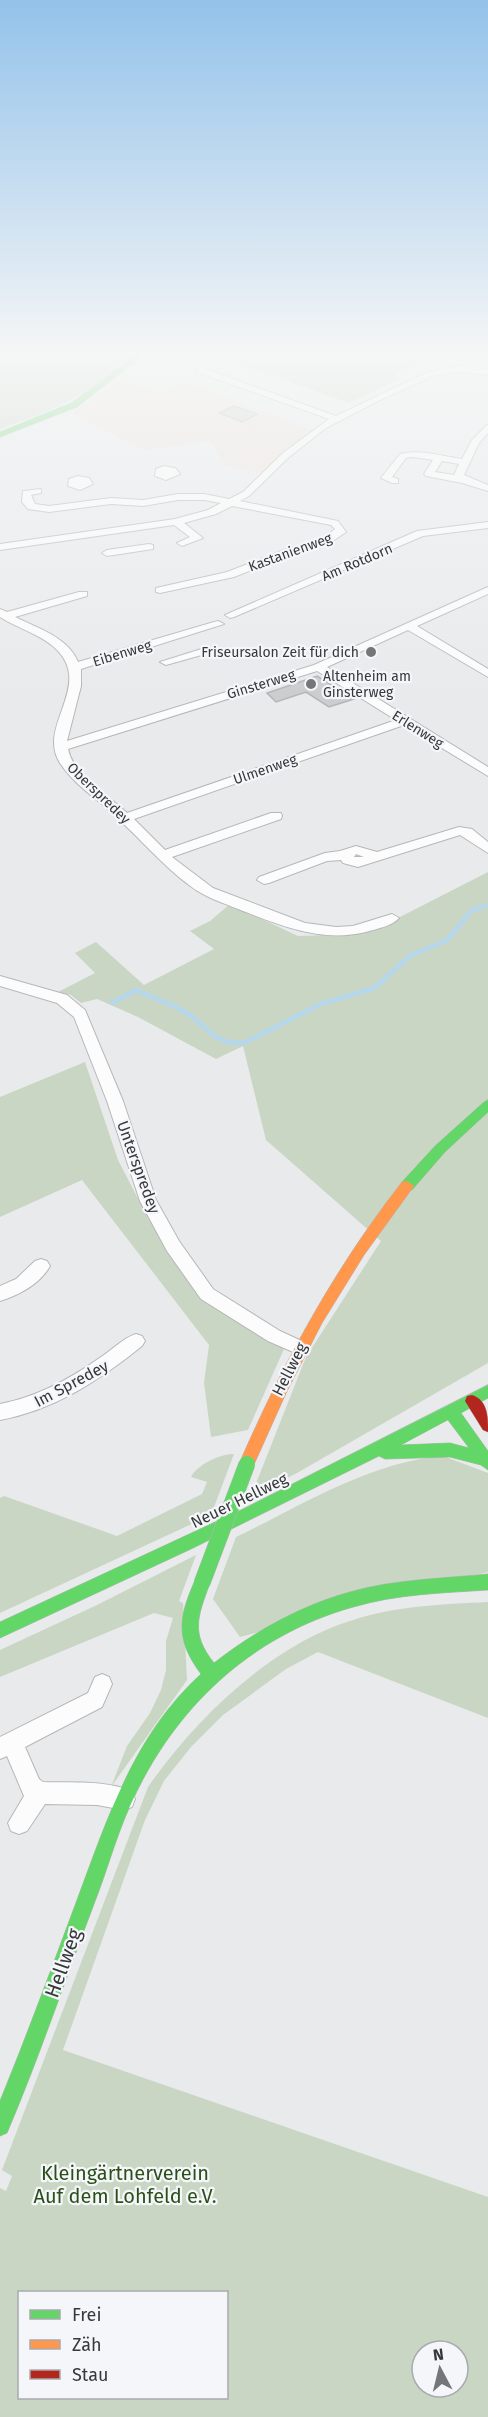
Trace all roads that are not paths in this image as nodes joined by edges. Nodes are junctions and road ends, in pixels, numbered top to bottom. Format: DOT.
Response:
graph roads {
  1 [pos="274,468"];
  2 [pos="394,468"];
  3 [pos="433,468"];
  4 [pos="462,468"];
  5 [pos="168,477"];
  6 [pos="464,480"];
  7 [pos="395,481"];
  8 [pos="81,487"];
  9 [pos="488,488"];
  10 [pos="38,491"];
  11 [pos="178,497"];
  12 [pos="232,503"];
  13 [pos="87,504"];
  14 [pos="176,522"];
  15 [pos="488,525"];
  16 [pos="118,531"];
  17 [pos="182,543"];
  18 [pos="0,547"];
  19 [pos="149,547"];
  20 [pos="128,550"];
  21 [pos="107,553"];
  22 [pos="160,590"];
  23 [pos="488,590"];
  24 [pos="83,594"];
  25 [pos="3,614"];
  26 [pos="230,615"];
  27 [pos="218,624"];
  28 [pos="408,627"];
  29 [pos="170,638"];
  30 [pos="208,650"];
  31 [pos="188,656"];
  32 [pos="165,662"];
  33 [pos="75,667"];
  34 [pos="318,667"];
  35 [pos="488,674"];
  36 [pos="405,721"];
  37 [pos="61,747"];
  38 [pos="488,772"];
  39 [pos="276,816"];
  40 [pos="125,818"];
  41 [pos="488,849"];
  42 [pos="164,855"];
  43 [pos="264,880"];
  44 [pos="392,918"];
  45 [pos="0,981"];
  46 [pos="488,1105"];
  47 [pos="41,1266"];
  48 [pos="0,1294"];
  49 [pos="136,1341"];
  50 [pos="300,1348"];
  51 [pos="488,1391"];
  52 [pos="472,1401"];
  53 [pos="0,1412"];
  54 [pos="451,1412"];
  55 [pos="488,1425"];
  56 [pos="376,1452"];
  57 [pos="487,1461"];
  58 [pos="488,1582"];
  59 [pos="0,1630"];
  60 [pos="213,1675"];
  61 [pos="102,1684"];
  62 [pos="6,1745"];
  63 [pos="39,1793"];
  64 [pos="124,1799"];
  65 [pos="19,1823"];
  66 [pos="0,2126"];
  1 -- 12 [label="street"];
  2 -- 7 [label="street"];
  3 -- 6 [label="street"];
  4 -- 6 [label="street"];
  5 -- 11 [label="street"];
  6 -- 9 [label="street"];
  8 -- 13 [label="street"];
  10 -- 13 [label="street"];
  11 -- 12 [label="street"];
  11 -- 13 [label="street"];
  12 -- 14 [label="street"];
  12 -- 22 [label="street, Kastanienweg"];
  14 -- 16 [label="street"];
  14 -- 17 [label="street"];
  15 -- 26 [label="street, Am Rotdorn"];
  16 -- 18 [label="street"];
  16 -- 20 [label="street"];
  19 -- 20 [label="street"];
  20 -- 21 [label="street"];
  23 -- 28 [label="street, Ginsterweg"];
  24 -- 25 [label="street"];
  25 -- 33 [label="street"];
  27 -- 29 [label="street, Eibenweg"];
  28 -- 34 [label="street, Ginsterweg"];
  28 -- 35 [label="street"];
  29 -- 31 [label="street, Eibenweg"];
  29 -- 33 [label="street, Eibenweg"];
  30 -- 31 [label="street, Eibenweg"];
  31 -- 32 [label="street, Eibenweg"];
  33 -- 37 [label="street, Oberspredey"];
  34 -- 36 [label="street, Erlenweg"];
  34 -- 37 [label="street, Ginsterweg"];
  36 -- 38 [label="street, Erlenweg"];
  36 -- 40 [label="street, Ulmenweg"];
  37 -- 40 [label="street, Oberspredey"];
  39 -- 42 [label="street"];
  40 -- 42 [label="street, Oberspredey"];
  41 -- 43 [label="street"];
  42 -- 44 [label="street, Oberspredey"];
  45 -- 50 [label="street, Unterspredey"];
  46 -- 50 [label="street, Hellweg"];
  47 -- 48 [label="street"];
  49 -- 53 [label="street, Im Spredey"];
  50 -- 60 [label="street, Hellweg, bridge"];
  51 -- 52 [label="street, Neuer Hellweg"];
  52 -- 54 [label="street, Neuer Hellweg"];
  52 -- 55 [label="street"];
  54 -- 56 [label="street, Neuer Hellweg"];
  54 -- 57 [label="street"];
  56 -- 57 [label="street"];
  56 -- 59 [label="street, Neuer Hellweg"];
  58 -- 60 [label="street, Hellweg"];
  60 -- 64 [label="street, Hellweg"];
  61 -- 62 [label="street"];
  62 -- 63 [label="street"];
  63 -- 64 [label="street"];
  63 -- 65 [label="street"];
  64 -- 66 [label="street, Hellweg"];
}
